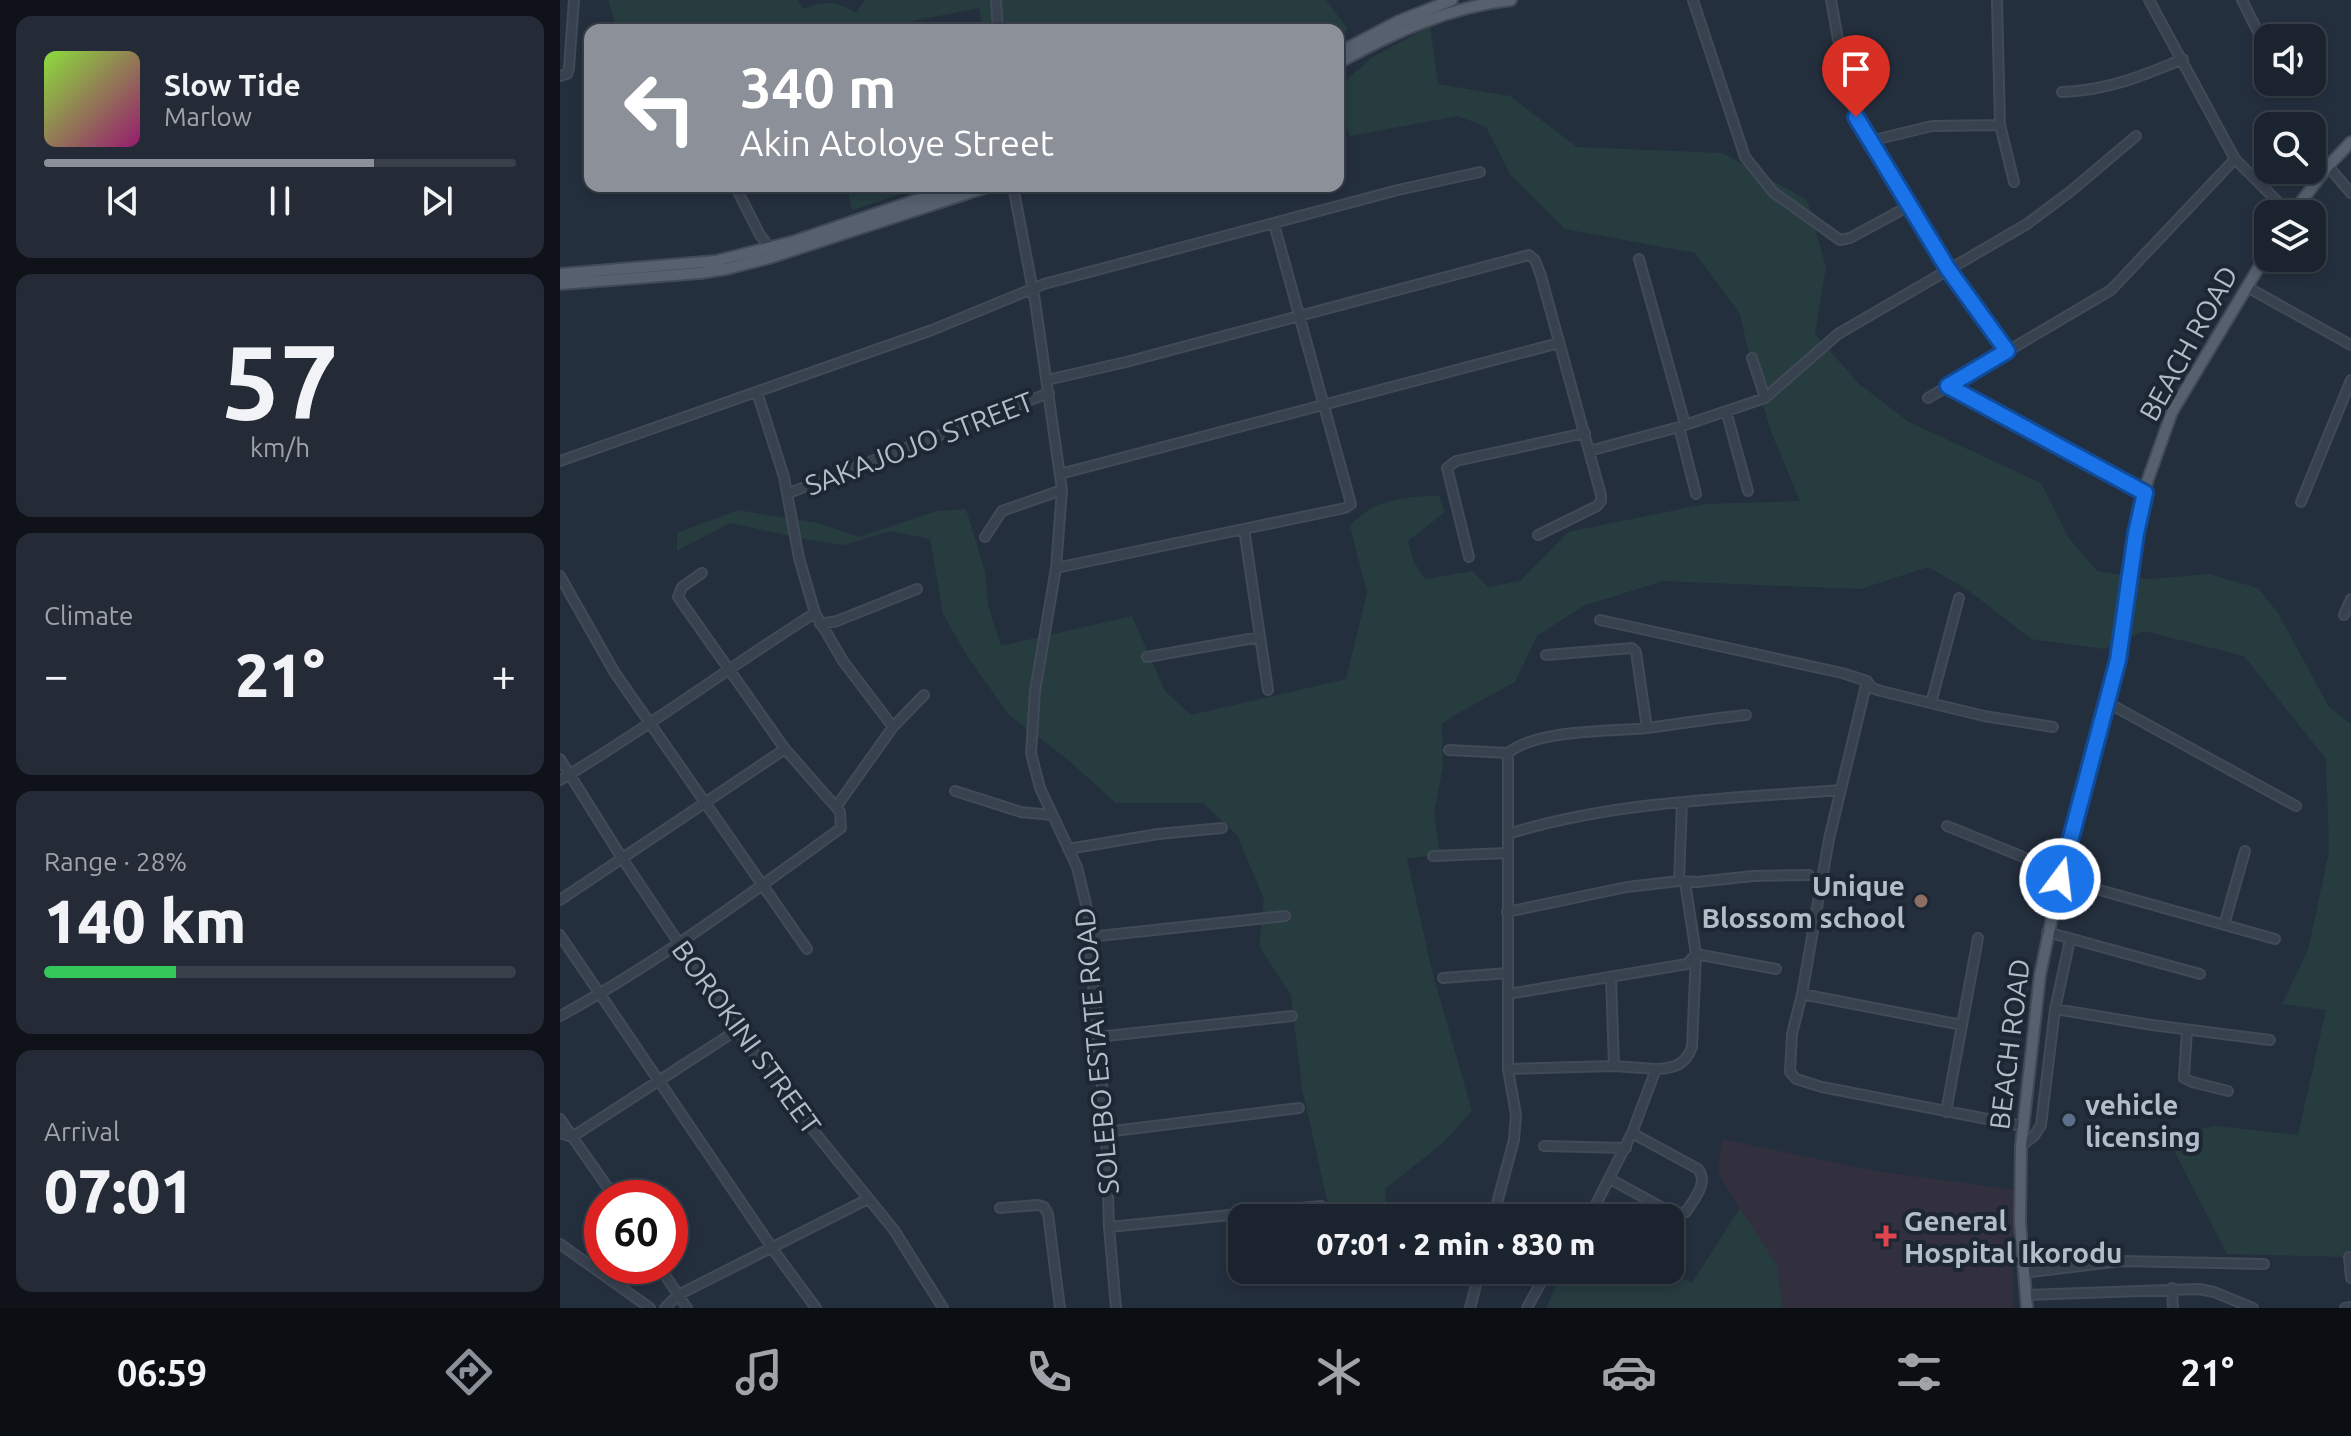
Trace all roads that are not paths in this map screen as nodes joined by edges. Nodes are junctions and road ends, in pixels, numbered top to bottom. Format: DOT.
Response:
graph roads {
  1 [pos="574,0"];
  2 [pos="996,0"];
  3 [pos="1452,0"];
  4 [pos="1511,0"];
  5 [pos="1693,0"];
  6 [pos="1831,0"];
  7 [pos="1997,0"];
  8 [pos="2149,0"];
  9 [pos="2242,0"];
  10 [pos="998,24"];
  11 [pos="2254,24"];
  12 [pos="1344,50"];
  13 [pos="2183,59"];
  14 [pos="1344,60"];
  15 [pos="560,76"];
  16 [pos="2062,92"];
  17 [pos="2000,125"];
  18 [pos="2136,136"];
  19 [pos="1870,141"];
  20 [pos="2351,142"];
  21 [pos="2235,159"];
  22 [pos="2328,166"];
  23 [pos="1480,172"];
  24 [pos="2014,182"];
  25 [pos="738,192"];
  26 [pos="940,192"];
  27 [pos="970,192"];
  28 [pos="1014,192"];
  29 [pos="2351,193"];
  30 [pos="2277,200"];
  31 [pos="2302,200"];
  32 [pos="1909,206"];
  33 [pos="1274,224"];
  34 [pos="770,248"];
  35 [pos="1639,259"];
  36 [pos="1948,269"];
  37 [pos="2256,272"];
  38 [pos="560,274"];
  39 [pos="560,284"];
  40 [pos="2247,287"];
  41 [pos="1032,289"];
  42 [pos="1301,316"];
  43 [pos="1559,343"];
  44 [pos="2351,345"];
  45 [pos="2007,351"];
  46 [pos="1752,358"];
  47 [pos="1047,380"];
  48 [pos="2351,380"];
  49 [pos="1948,386"];
  50 [pos="757,392"];
  51 [pos="1049,393"];
  52 [pos="1765,398"];
  53 [pos="1928,398"];
  54 [pos="1324,403"];
  55 [pos="1726,411"];
  56 [pos="1682,426"];
  57 [pos="1585,433"];
  58 [pos="1589,451"];
  59 [pos="560,461"];
  60 [pos="1060,474"];
  61 [pos="1062,490"];
  62 [pos="1748,491"];
  63 [pos="789,493"];
  64 [pos="2145,493"];
  65 [pos="1696,494"];
  66 [pos="2301,502"];
  67 [pos="1244,529"];
  68 [pos="1538,535"];
  69 [pos="985,537"];
  70 [pos="1469,557"];
  71 [pos="1056,568"];
  72 [pos="702,573"];
  73 [pos="560,576"];
  74 [pos="917,589"];
  75 [pos="1959,598"];
  76 [pos="2351,599"];
  77 [pos="815,613"];
  78 [pos="2344,615"];
  79 [pos="1600,620"];
  80 [pos="820,624"];
  81 [pos="1260,637"];
  82 [pos="1546,655"];
  83 [pos="1147,657"];
  84 [pos="730,670"];
  85 [pos="1867,681"];
  86 [pos="1268,690"];
  87 [pos="924,695"];
  88 [pos="1931,703"];
  89 [pos="2108,703"];
  90 [pos="1746,715"];
  91 [pos="651,724"];
  92 [pos="893,727"];
  93 [pos="2053,727"];
  94 [pos="1647,728"];
  95 [pos="785,749"];
  96 [pos="1449,750"];
  97 [pos="1508,753"];
  98 [pos="560,759"];
  99 [pos="570,774"];
  100 [pos="560,780"];
  101 [pos="1839,790"];
  102 [pos="955,791"];
  103 [pos="705,801"];
  104 [pos="1682,803"];
  105 [pos="2296,806"];
  106 [pos="836,807"];
  107 [pos="1052,815"];
  108 [pos="1947,826"];
  109 [pos="1222,828"];
  110 [pos="1508,834"];
  111 [pos="1068,849"];
  112 [pos="2245,851"];
  113 [pos="1507,853"];
  114 [pos="1433,856"];
  115 [pos="622,858"];
  116 [pos="1809,875"];
  117 [pos="1682,881"];
  118 [pos="2059,882"];
  119 [pos="762,885"];
  120 [pos="560,900"];
  121 [pos="1507,912"];
  122 [pos="1285,916"];
  123 [pos="2224,925"];
  124 [pos="2047,932"];
  125 [pos="560,935"];
  126 [pos="1089,937"];
  127 [pos="1978,938"];
  128 [pos="2275,939"];
  129 [pos="2070,940"];
  130 [pos="678,944"];
  131 [pos="807,949"];
  132 [pos="1696,954"];
  133 [pos="1776,969"];
  134 [pos="1508,973"];
  135 [pos="2200,974"];
  136 [pos="1611,977"];
  137 [pos="1443,978"];
  138 [pos="600,994"];
  139 [pos="1508,994"];
  140 [pos="1802,994"];
  141 [pos="2055,1009"];
  142 [pos="560,1016"];
  143 [pos="1292,1016"];
  144 [pos="1962,1025"];
  145 [pos="737,1030"];
  146 [pos="2187,1030"];
  147 [pos="1097,1037"];
  148 [pos="2270,1040"];
  149 [pos="1614,1066"];
  150 [pos="1508,1069"];
  151 [pos="1656,1069"];
  152 [pos="659,1080"];
  153 [pos="2228,1091"];
  154 [pos="1299,1108"];
  155 [pos="1946,1112"];
  156 [pos="560,1119"];
  157 [pos="2023,1126"];
  158 [pos="1106,1132"];
  159 [pos="560,1133"];
  160 [pos="1632,1133"];
  161 [pos="572,1137"];
  162 [pos="1544,1146"];
  163 [pos="2021,1146"];
  164 [pos="1626,1148"];
  165 [pos="1610,1179"];
  166 [pos="602,1180"];
  167 [pos="868,1199"];
  168 [pos="1497,1204"];
  169 [pos="1597,1204"];
  170 [pos="1000,1208"];
  171 [pos="1228,1215"];
  172 [pos="1109,1227"];
  173 [pos="560,1244"];
  174 [pos="773,1249"];
  175 [pos="2349,1257"];
  176 [pos="2264,1264"];
  177 [pos="2023,1273"];
  178 [pos="2351,1278"];
  179 [pos="671,1284"];
  180 [pos="1476,1284"];
  181 [pos="1540,1284"];
  182 [pos="2172,1288"];
  183 [pos="678,1295"];
  184 [pos="2025,1295"];
  185 [pos="650,1308"];
  186 [pos="665,1308"];
  187 [pos="687,1308"];
  188 [pos="816,1308"];
  189 [pos="943,1308"];
  190 [pos="1060,1308"];
  191 [pos="1116,1308"];
  192 [pos="1470,1308"];
  193 [pos="1527,1308"];
  194 [pos="2027,1308"];
  195 [pos="2173,1308"];
  196 [pos="2253,1308"];
  1 -- 15 [label="street"];
  2 -- 10 [label="street"];
  3 -- 12 [label="main road"];
  4 -- 14 [label="main road"];
  5 -- 32 [label="street"];
  6 -- 19 [label="street"];
  7 -- 17 [label="street"];
  8 -- 13 [label="street"];
  9 -- 11 [label="street"];
  13 -- 16 [label="street"];
  13 -- 21 [label="street"];
  17 -- 19 [label="street"];
  17 -- 24 [label="street"];
  18 -- 36 [label="street"];
  19 -- 32 [label="street"];
  20 -- 22 [label="main road"];
  21 -- 30 [label="street"];
  21 -- 45 [label="street"];
  22 -- 29 [label="street"];
  22 -- 31 [label="main road"];
  23 -- 33 [label="street"];
  25 -- 34 [label="street"];
  26 -- 34 [label="main road"];
  27 -- 39 [label="main road"];
  28 -- 41 [label="street, SOLEBO ESTATE ROAD"];
  32 -- 36 [label="street"];
  33 -- 41 [label="street"];
  33 -- 42 [label="street"];
  34 -- 38 [label="main road"];
  35 -- 56 [label="street"];
  36 -- 45 [label="street"];
  36 -- 52 [label="street"];
  37 -- 40 [label="main road, BEACH ROAD"];
  40 -- 44 [label="street"];
  40 -- 64 [label="main road, BEACH ROAD"];
  41 -- 47 [label="street, SOLEBO ESTATE ROAD"];
  41 -- 50 [label="street"];
  42 -- 43 [label="street"];
  42 -- 47 [label="street"];
  42 -- 54 [label="street"];
  43 -- 54 [label="street"];
  43 -- 57 [label="street"];
  45 -- 49 [label="street"];
  46 -- 52 [label="street"];
  47 -- 51 [label="street, SOLEBO ESTATE ROAD"];
  48 -- 66 [label="street"];
  49 -- 53 [label="street"];
  49 -- 64 [label="street"];
  50 -- 59 [label="street"];
  50 -- 63 [label="street"];
  51 -- 60 [label="street, SOLEBO ESTATE ROAD"];
  51 -- 63 [label="street, SAKAJOJO STREET"];
  52 -- 55 [label="street"];
  54 -- 60 [label="street"];
  54 -- 67 [label="street"];
  55 -- 56 [label="street"];
  55 -- 62 [label="street"];
  56 -- 58 [label="street"];
  56 -- 65 [label="street"];
  57 -- 58 [label="street"];
  57 -- 70 [label="street"];
  58 -- 68 [label="street"];
  60 -- 61 [label="street, SOLEBO ESTATE ROAD"];
  61 -- 69 [label="street"];
  61 -- 71 [label="street, SOLEBO ESTATE ROAD"];
  63 -- 77 [label="street"];
  64 -- 89 [label="main road, BEACH ROAD"];
  67 -- 71 [label="street"];
  67 -- 81 [label="street"];
  71 -- 107 [label="street, SOLEBO ESTATE ROAD"];
  72 -- 84 [label="street"];
  73 -- 91 [label="street"];
  74 -- 80 [label="street"];
  75 -- 88 [label="street"];
  76 -- 78 [label="street"];
  77 -- 80 [label="street"];
  77 -- 84 [label="street"];
  79 -- 85 [label="street"];
  80 -- 92 [label="street"];
  81 -- 83 [label="street"];
  81 -- 86 [label="street"];
  82 -- 94 [label="street"];
  84 -- 91 [label="street"];
  84 -- 95 [label="street"];
  85 -- 88 [label="street"];
  85 -- 101 [label="street"];
  87 -- 92 [label="street"];
  88 -- 93 [label="street"];
  89 -- 105 [label="street"];
  89 -- 118 [label="main road, BEACH ROAD"];
  90 -- 94 [label="street"];
  91 -- 99 [label="street"];
  91 -- 103 [label="street"];
  92 -- 106 [label="street"];
  94 -- 97 [label="street"];
  95 -- 103 [label="street"];
  95 -- 106 [label="street"];
  96 -- 97 [label="street"];
  97 -- 110 [label="street"];
  98 -- 99 [label="street, BOROKINI STREET"];
  99 -- 100 [label="street"];
  99 -- 115 [label="street, BOROKINI STREET"];
  101 -- 104 [label="street"];
  101 -- 140 [label="street"];
  102 -- 107 [label="street"];
  103 -- 115 [label="street"];
  103 -- 119 [label="street"];
  104 -- 110 [label="street"];
  104 -- 117 [label="street"];
  106 -- 119 [label="street"];
  107 -- 111 [label="street, SOLEBO ESTATE ROAD"];
  108 -- 118 [label="street"];
  109 -- 111 [label="street"];
  110 -- 113 [label="street"];
  111 -- 126 [label="street, SOLEBO ESTATE ROAD"];
  112 -- 123 [label="street"];
  113 -- 114 [label="street"];
  113 -- 121 [label="street"];
  115 -- 120 [label="street"];
  115 -- 130 [label="street, BOROKINI STREET"];
  116 -- 117 [label="street"];
  117 -- 121 [label="street"];
  117 -- 132 [label="street"];
  118 -- 123 [label="street"];
  118 -- 124 [label="main road, BEACH ROAD"];
  119 -- 130 [label="street"];
  119 -- 131 [label="street"];
  121 -- 134 [label="street"];
  122 -- 126 [label="street"];
  123 -- 128 [label="street"];
  124 -- 129 [label="street"];
  124 -- 157 [label="main road, BEACH ROAD"];
  125 -- 138 [label="street"];
  126 -- 147 [label="street, SOLEBO ESTATE ROAD"];
  127 -- 144 [label="street"];
  129 -- 135 [label="street"];
  129 -- 141 [label="street"];
  130 -- 138 [label="street"];
  130 -- 145 [label="street, BOROKINI STREET"];
  132 -- 133 [label="street"];
  132 -- 136 [label="street"];
  132 -- 151 [label="street"];
  134 -- 137 [label="street"];
  134 -- 139 [label="street"];
  136 -- 139 [label="street"];
  136 -- 149 [label="street"];
  138 -- 142 [label="street"];
  138 -- 152 [label="street"];
  139 -- 150 [label="street"];
  140 -- 144 [label="street"];
  140 -- 155 [label="street"];
  141 -- 146 [label="street"];
  141 -- 163 [label="street"];
  143 -- 147 [label="street"];
  144 -- 155 [label="street"];
  145 -- 152 [label="street"];
  145 -- 167 [label="street, BOROKINI STREET"];
  146 -- 148 [label="street"];
  146 -- 153 [label="street"];
  147 -- 158 [label="street, SOLEBO ESTATE ROAD"];
  149 -- 150 [label="street"];
  149 -- 151 [label="street"];
  150 -- 168 [label="street"];
  151 -- 160 [label="street"];
  152 -- 161 [label="street"];
  152 -- 174 [label="street"];
  154 -- 158 [label="street"];
  155 -- 157 [label="street"];
  156 -- 161 [label="street"];
  157 -- 163 [label="main road, BEACH ROAD"];
  158 -- 172 [label="street, SOLEBO ESTATE ROAD"];
  159 -- 161 [label="street"];
  160 -- 164 [label="street"];
  160 -- 165 [label="street"];
  161 -- 166 [label="street"];
  162 -- 164 [label="street"];
  163 -- 177 [label="main road, BEACH ROAD"];
  164 -- 165 [label="street"];
  165 -- 169 [label="street"];
  167 -- 174 [label="street"];
  167 -- 189 [label="street, BOROKINI STREET"];
  170 -- 190 [label="street"];
  171 -- 172 [label="street"];
  172 -- 191 [label="street, SOLEBO ESTATE ROAD"];
  173 -- 185 [label="street"];
  174 -- 183 [label="street"];
  174 -- 188 [label="street"];
  175 -- 178 [label="street"];
  176 -- 177 [label="street"];
  177 -- 184 [label="main road, BEACH ROAD"];
  179 -- 183 [label="street"];
  180 -- 192 [label="street"];
  181 -- 193 [label="street"];
  182 -- 184 [label="street"];
  182 -- 195 [label="street"];
  182 -- 196 [label="street"];
  183 -- 186 [label="street"];
  183 -- 187 [label="street"];
  184 -- 194 [label="main road, BEACH ROAD"];
}
